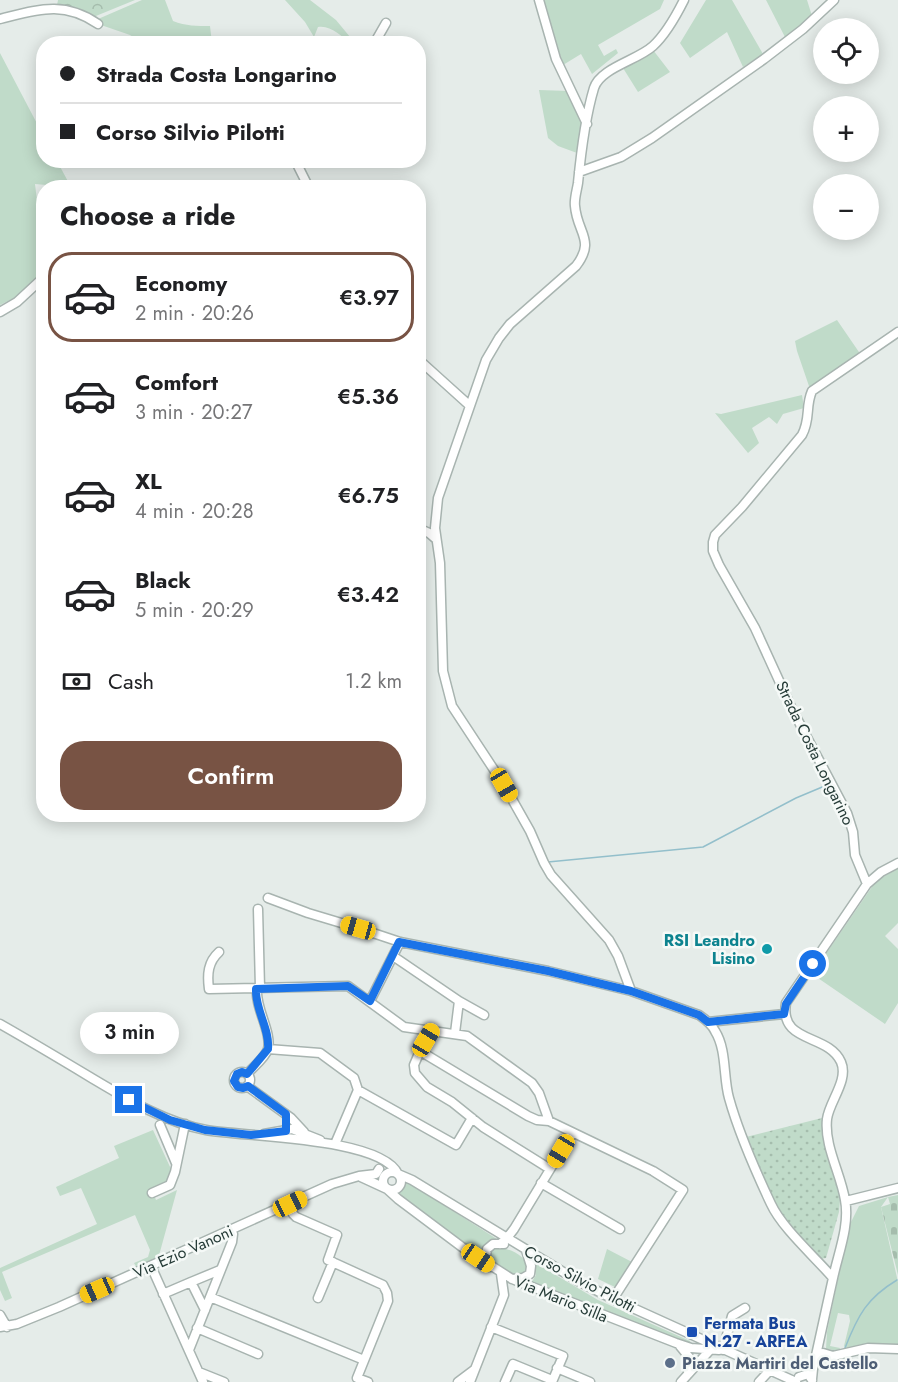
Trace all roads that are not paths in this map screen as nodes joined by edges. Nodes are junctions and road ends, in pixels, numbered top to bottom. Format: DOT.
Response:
graph roads {
  1 [pos="540,0"];
  2 [pos="684,0"];
  3 [pos="834,0"];
  4 [pos="0,18"];
  5 [pos="386,23"];
  6 [pos="98,24"];
  7 [pos="379,36"];
  8 [pos="587,124"];
  9 [pos="579,172"];
  10 [pos="36,284"];
  11 [pos="0,312"];
  12 [pos="898,332"];
  13 [pos="426,366"];
  14 [pos="469,405"];
  15 [pos="426,532"];
  16 [pos="436,539"];
  17 [pos="898,863"];
  18 [pos="867,884"];
  19 [pos="268,898"];
  20 [pos="258,909"];
  21 [pos="399,942"];
  22 [pos="219,952"];
  23 [pos="393,956"];
  24 [pos="258,989"];
  25 [pos="631,991"];
  26 [pos="459,1000"];
  27 [pos="370,1001"];
  28 [pos="784,1014"];
  29 [pos="484,1015"];
  30 [pos="708,1022"];
  31 [pos="0,1024"];
  32 [pos="432,1030"];
  33 [pos="455,1033"];
  34 [pos="268,1049"];
  35 [pos="420,1051"];
  36 [pos="247,1074"];
  37 [pos="248,1086"];
  38 [pos="358,1090"];
  39 [pos="286,1114"];
  40 [pos="472,1118"];
  41 [pos="549,1121"];
  42 [pos="185,1124"];
  43 [pos="160,1125"];
  44 [pos="301,1131"];
  45 [pos="572,1133"];
  46 [pos="290,1137"];
  47 [pos="324,1142"];
  48 [pos="335,1144"];
  49 [pos="367,1154"];
  50 [pos="176,1164"];
  51 [pos="380,1169"];
  52 [pos="550,1169"];
  53 [pos="398,1174"];
  54 [pos="359,1176"];
  55 [pos="541,1183"];
  56 [pos="385,1184"];
  57 [pos="898,1188"];
  58 [pos="152,1193"];
  59 [pos="846,1201"];
  60 [pos="290,1204"];
  61 [pos="620,1229"];
  62 [pos="231,1230"];
  63 [pos="504,1241"];
  64 [pos="523,1248"];
  65 [pos="333,1262"];
  66 [pos="151,1266"];
  67 [pos="490,1267"];
  68 [pos="220,1270"];
  69 [pos="501,1274"];
  70 [pos="833,1278"];
  71 [pos="512,1279"];
  72 [pos="191,1282"];
  73 [pos="521,1283"];
  74 [pos="164,1294"];
  75 [pos="504,1295"];
  76 [pos="210,1296"];
  77 [pos="318,1298"];
  78 [pos="612,1299"];
  79 [pos="745,1308"];
  80 [pos="205,1310"];
  81 [pos="0,1315"];
  82 [pos="3,1327"];
  83 [pos="490,1327"];
  84 [pos="197,1328"];
  85 [pos="696,1337"];
  86 [pos="676,1343"];
  87 [pos="699,1349"];
  88 [pos="898,1349"];
  89 [pos="189,1350"];
  90 [pos="710,1350"];
  91 [pos="723,1350"];
  92 [pos="258,1354"];
  93 [pos="816,1356"];
  94 [pos="364,1360"];
  95 [pos="698,1363"];
  96 [pos="557,1368"];
  97 [pos="474,1369"];
  98 [pos="770,1370"];
  99 [pos="199,1372"];
  100 [pos="687,1375"];
  101 [pos="799,1378"];
  102 [pos="812,1380"];
  103 [pos="552,1381"];
  104 [pos="203,1382"];
  105 [pos="224,1382"];
  106 [pos="368,1382"];
  107 [pos="458,1382"];
  108 [pos="470,1382"];
  109 [pos="505,1382"];
  110 [pos="590,1382"];
  111 [pos="681,1382"];
  112 [pos="759,1382"];
  1 -- 8 [label="street"];
  2 -- 8 [label="street"];
  3 -- 9 [label="street"];
  4 -- 6 [label="street"];
  5 -- 7 [label="street"];
  8 -- 9 [label="street"];
  9 -- 14 [label="street"];
  10 -- 11 [label="street"];
  12 -- 18 [label="street, Strada Costa Longarino"];
  13 -- 14 [label="street"];
  14 -- 16 [label="street"];
  15 -- 16 [label="street"];
  16 -- 25 [label="street"];
  17 -- 18 [label="street"];
  18 -- 28 [label="street"];
  19 -- 21 [label="street"];
  20 -- 24 [label="street"];
  21 -- 23 [label="street"];
  21 -- 25 [label="street"];
  22 -- 24 [label="street"];
  23 -- 26 [label="street"];
  23 -- 27 [label="street"];
  24 -- 27 [label="street"];
  24 -- 34 [label="street"];
  25 -- 30 [label="street"];
  26 -- 29 [label="street"];
  26 -- 33 [label="street"];
  27 -- 32 [label="street"];
  28 -- 30 [label="street"];
  28 -- 59 [label="street"];
  30 -- 70 [label="street"];
  31 -- 42 [label="street, Corso Silvio Pilotti"];
  32 -- 33 [label="street"];
  32 -- 35 [label="street"];
  33 -- 41 [label="street"];
  34 -- 36 [label="street"];
  34 -- 38 [label="street"];
  35 -- 40 [label="street"];
  35 -- 41 [label="street"];
  36 -- 37 [label="street"];
  36 -- 37 [label="street"];
  37 -- 39 [label="street, Corso Silvio Pilotti"];
  38 -- 40 [label="street"];
  38 -- 48 [label="street"];
  39 -- 44 [label="street, Corso Silvio Pilotti"];
  39 -- 46 [label="street"];
  40 -- 52 [label="street"];
  41 -- 45 [label="street"];
  42 -- 46 [label="street, Corso Silvio Pilotti"];
  42 -- 50 [label="street"];
  43 -- 50 [label="street"];
  44 -- 46 [label="street"];
  44 -- 47 [label="street, Corso Silvio Pilotti"];
  45 -- 52 [label="street"];
  45 -- 78 [label="street"];
  46 -- 47 [label="street, Corso Silvio Pilotti"];
  47 -- 48 [label="street, Corso Silvio Pilotti"];
  48 -- 49 [label="street, Corso Silvio Pilotti"];
  49 -- 51 [label="street"];
  49 -- 53 [label="street, Corso Silvio Pilotti"];
  50 -- 58 [label="street"];
  51 -- 54 [label="street, Via Ezio Vanoni"];
  51 -- 56 [label="street"];
  52 -- 55 [label="street"];
  53 -- 56 [label="street"];
  53 -- 56 [label="street"];
  53 -- 63 [label="street, Corso Silvio Pilotti"];
  54 -- 56 [label="street"];
  54 -- 60 [label="street, Via Ezio Vanoni"];
  55 -- 61 [label="street"];
  55 -- 63 [label="street"];
  56 -- 67 [label="street, Via Mario Silla"];
  57 -- 59 [label="street"];
  59 -- 70 [label="street"];
  60 -- 62 [label="street, Via Ezio Vanoni"];
  60 -- 65 [label="street"];
  62 -- 66 [label="street, Via Ezio Vanoni"];
  62 -- 68 [label="street"];
  63 -- 64 [label="street"];
  63 -- 67 [label="street"];
  64 -- 71 [label="street"];
  64 -- 78 [label="street, Corso Silvio Pilotti"];
  65 -- 77 [label="street"];
  65 -- 94 [label="street"];
  66 -- 74 [label="street"];
  66 -- 82 [label="street, Via Ezio Vanoni"];
  67 -- 69 [label="street, Via Mario Silla"];
  68 -- 72 [label="street"];
  68 -- 76 [label="street"];
  69 -- 71 [label="street, Via Mario Silla"];
  69 -- 75 [label="street"];
  70 -- 93 [label="street"];
  71 -- 73 [label="street, Via Mario Silla"];
  72 -- 74 [label="street"];
  72 -- 80 [label="street"];
  73 -- 75 [label="street"];
  73 -- 86 [label="street, Via Mario Silla"];
  74 -- 89 [label="street"];
  75 -- 83 [label="street"];
  76 -- 80 [label="street"];
  76 -- 94 [label="street"];
  78 -- 85 [label="street, Corso Silvio Pilotti"];
  79 -- 91 [label="street"];
  80 -- 84 [label="street"];
  81 -- 82 [label="street, Via Ezio Vanoni"];
  83 -- 96 [label="street"];
  83 -- 97 [label="street"];
  84 -- 89 [label="street"];
  84 -- 92 [label="street"];
  85 -- 87 [label="street"];
  85 -- 91 [label="street, Corso Silvio Pilotti"];
  86 -- 87 [label="street, Via Mario Silla"];
  86 -- 100 [label="street"];
  87 -- 90 [label="street, Via Mario Silla"];
  87 -- 95 [label="street"];
  88 -- 93 [label="street"];
  89 -- 99 [label="street"];
  90 -- 91 [label="street, Via Mario Silla"];
  90 -- 95 [label="street"];
  91 -- 98 [label="street, Corso Silvio Pilotti"];
  93 -- 101 [label="street"];
  93 -- 102 [label="street"];
  94 -- 106 [label="street"];
  95 -- 100 [label="street"];
  96 -- 103 [label="street"];
  96 -- 110 [label="street"];
  97 -- 107 [label="street"];
  97 -- 108 [label="street"];
  98 -- 101 [label="street, Corso Silvio Pilotti"];
  98 -- 112 [label="street"];
  99 -- 104 [label="street"];
  99 -- 105 [label="street"];
  100 -- 111 [label="street"];
  101 -- 102 [label="street, Corso Silvio Pilotti"];
  103 -- 109 [label="street"];
}
